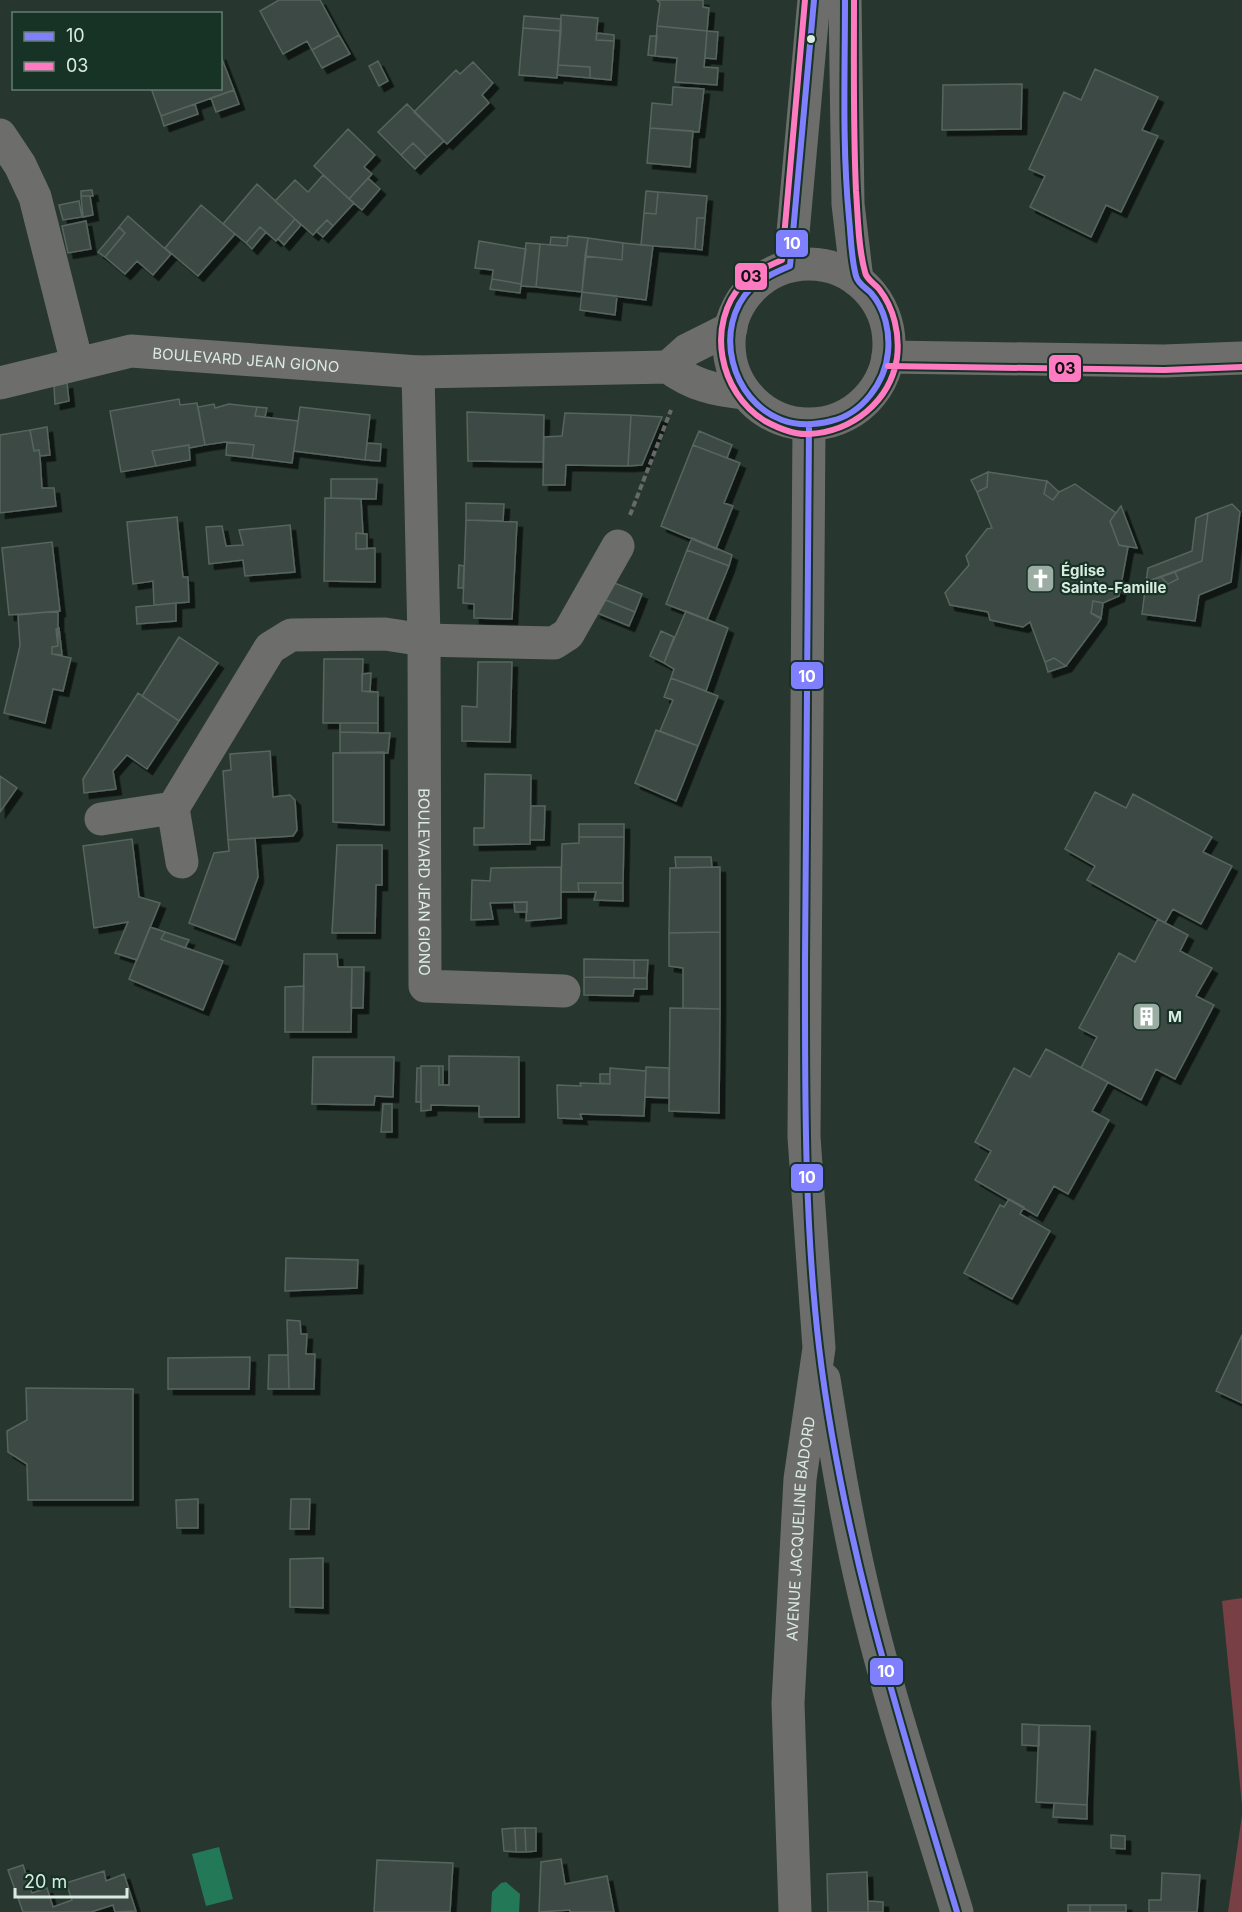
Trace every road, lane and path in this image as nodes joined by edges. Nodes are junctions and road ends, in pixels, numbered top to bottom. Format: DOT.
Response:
graph roads {
  1 [pos="814,0"];
  2 [pos="845,0"];
  3 [pos="0,135"];
  4 [pos="790,266"];
  5 [pos="857,280"];
  6 [pos="730,328"];
  7 [pos="888,357"];
  8 [pos="1242,358"];
  9 [pos="77,363"];
  10 [pos="668,367"];
  11 [pos="418,372"];
  12 [pos="0,383"];
  13 [pos="744,393"];
  14 [pos="809,426"];
  15 [pos="618,546"];
  16 [pos="424,640"];
  17 [pos="173,808"];
  18 [pos="101,819"];
  19 [pos="182,861"];
  20 [pos="564,991"];
  21 [pos="819,1348"];
  22 [pos="795,1912"];
  23 [pos="957,1912"];
  1 -- 4 [label="street"];
  2 -- 5 [label="street"];
  3 -- 9 [label="street"];
  4 -- 5 [label="street"];
  4 -- 6 [label="street"];
  5 -- 7 [label="street"];
  6 -- 10 [label="street"];
  6 -- 13 [label="street"];
  7 -- 8 [label="street"];
  7 -- 14 [label="street"];
  9 -- 11 [label="street, BOULEVARD JEAN GIONO"];
  9 -- 12 [label="street, BOULEVARD JEAN GIONO"];
  10 -- 11 [label="street, BOULEVARD JEAN GIONO"];
  10 -- 13 [label="street"];
  10 -- 15 [label="path"];
  11 -- 16 [label="street, BOULEVARD JEAN GIONO"];
  13 -- 14 [label="street"];
  14 -- 21 [label="street, AVENUE JACQUELINE BADORD"];
  15 -- 16 [label="street"];
  16 -- 17 [label="street"];
  16 -- 20 [label="street, BOULEVARD JEAN GIONO"];
  17 -- 18 [label="street"];
  17 -- 19 [label="street"];
  21 -- 22 [label="street, AVENUE JACQUELINE BADORD"];
  21 -- 23 [label="street"];
}
